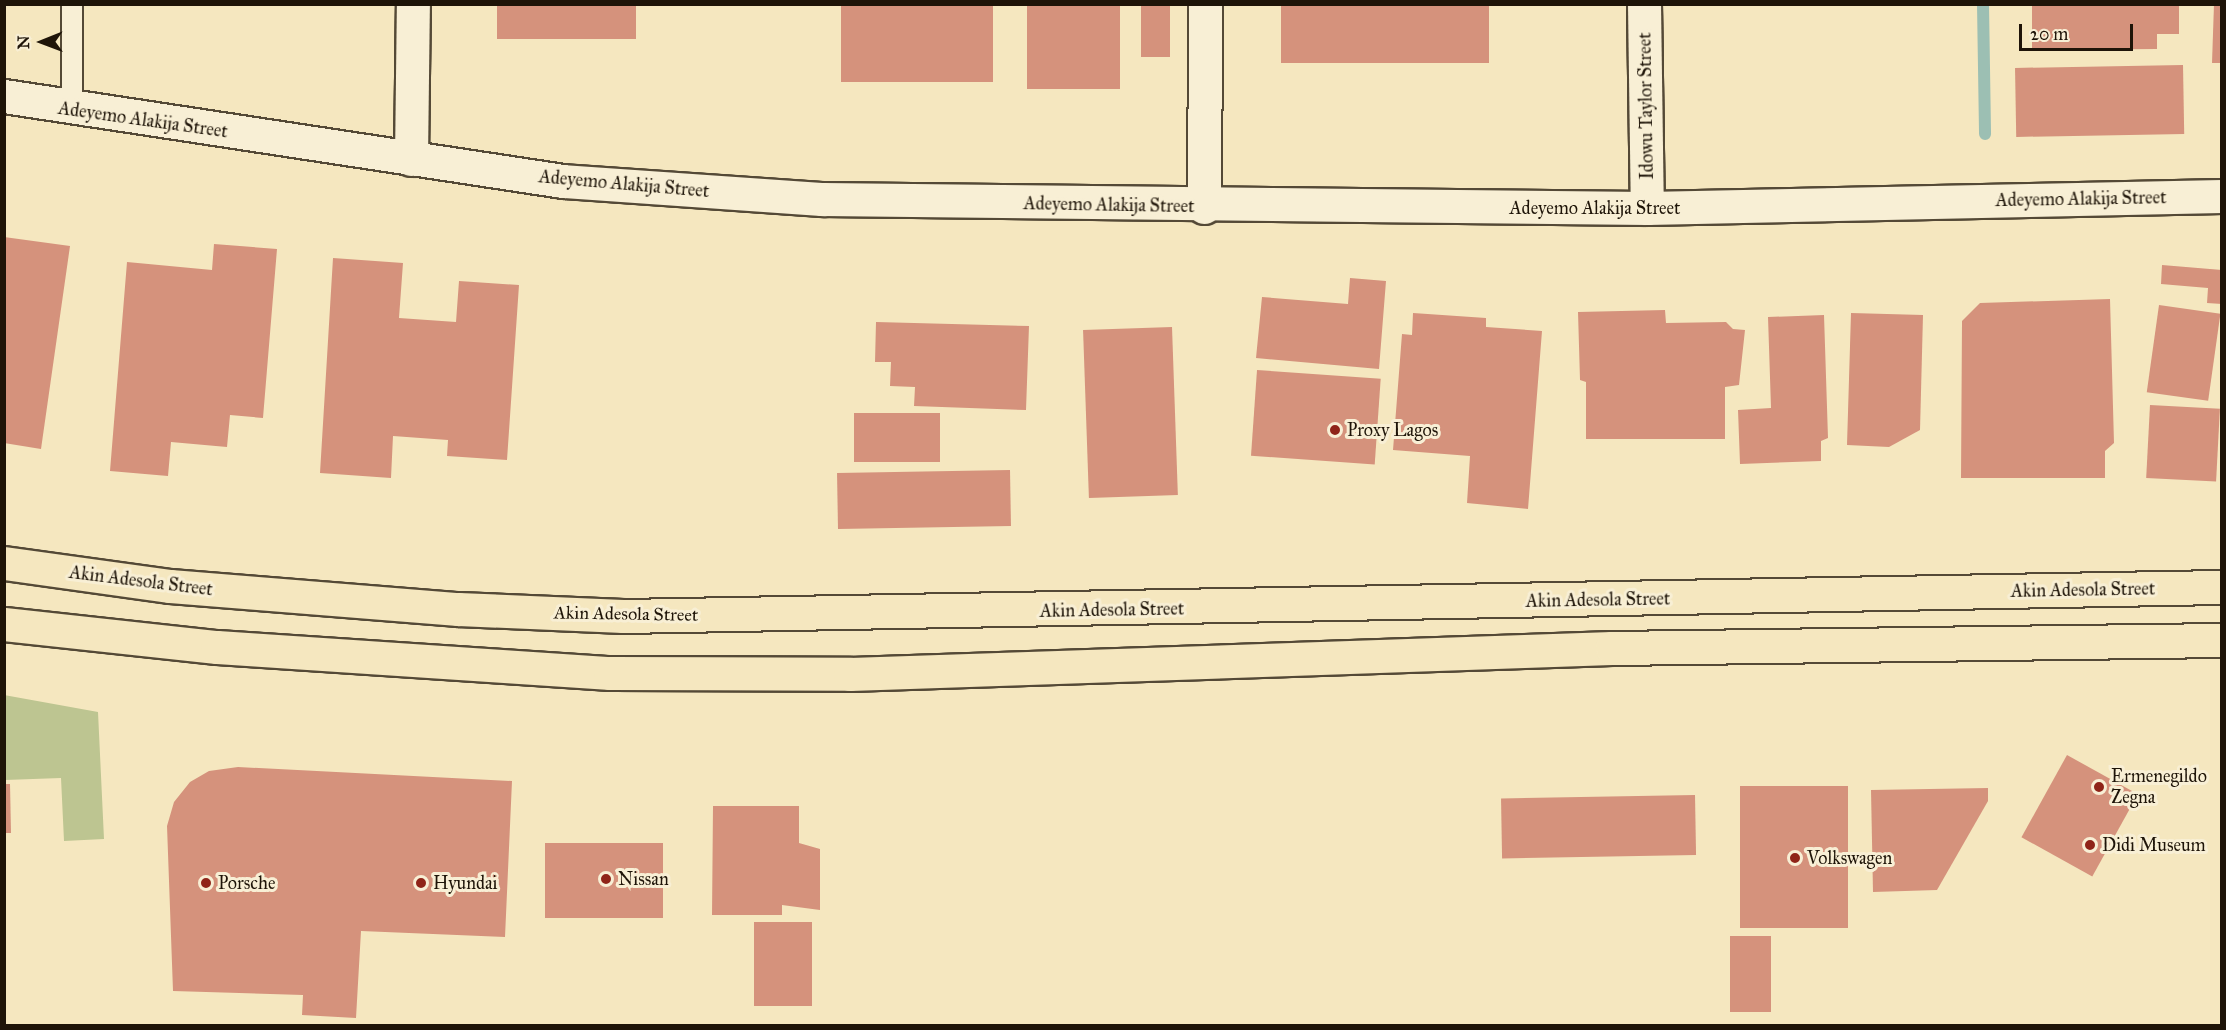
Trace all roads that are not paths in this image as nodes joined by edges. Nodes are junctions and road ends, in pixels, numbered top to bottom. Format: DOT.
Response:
graph roads {
  1 [pos="72,4"];
  2 [pos="413,4"];
  3 [pos="1205,4"];
  4 [pos="1644,4"];
  5 [pos="4,96"];
  6 [pos="72,110"];
  7 [pos="411,159"];
  8 [pos="2222,196"];
  9 [pos="1204,207"];
  10 [pos="1647,208"];
  11 [pos="4,563"];
  12 [pos="2222,587"];
  13 [pos="4,624"];
  14 [pos="2222,640"];
  1 -- 6 [label="lane"];
  2 -- 7 [label="main road"];
  3 -- 9 [label="main road"];
  4 -- 10 [label="main road, Idowu Taylor Street"];
  5 -- 6 [label="main road, Adeyemo Alakija Street"];
  6 -- 7 [label="main road, Adeyemo Alakija Street"];
  7 -- 9 [label="main road, Adeyemo Alakija Street"];
  8 -- 10 [label="main road, Adeyemo Alakija Street"];
  9 -- 10 [label="main road, Adeyemo Alakija Street"];
  11 -- 12 [label="main road, Akin Adesola Street"];
  13 -- 14 [label="main road"];
}
